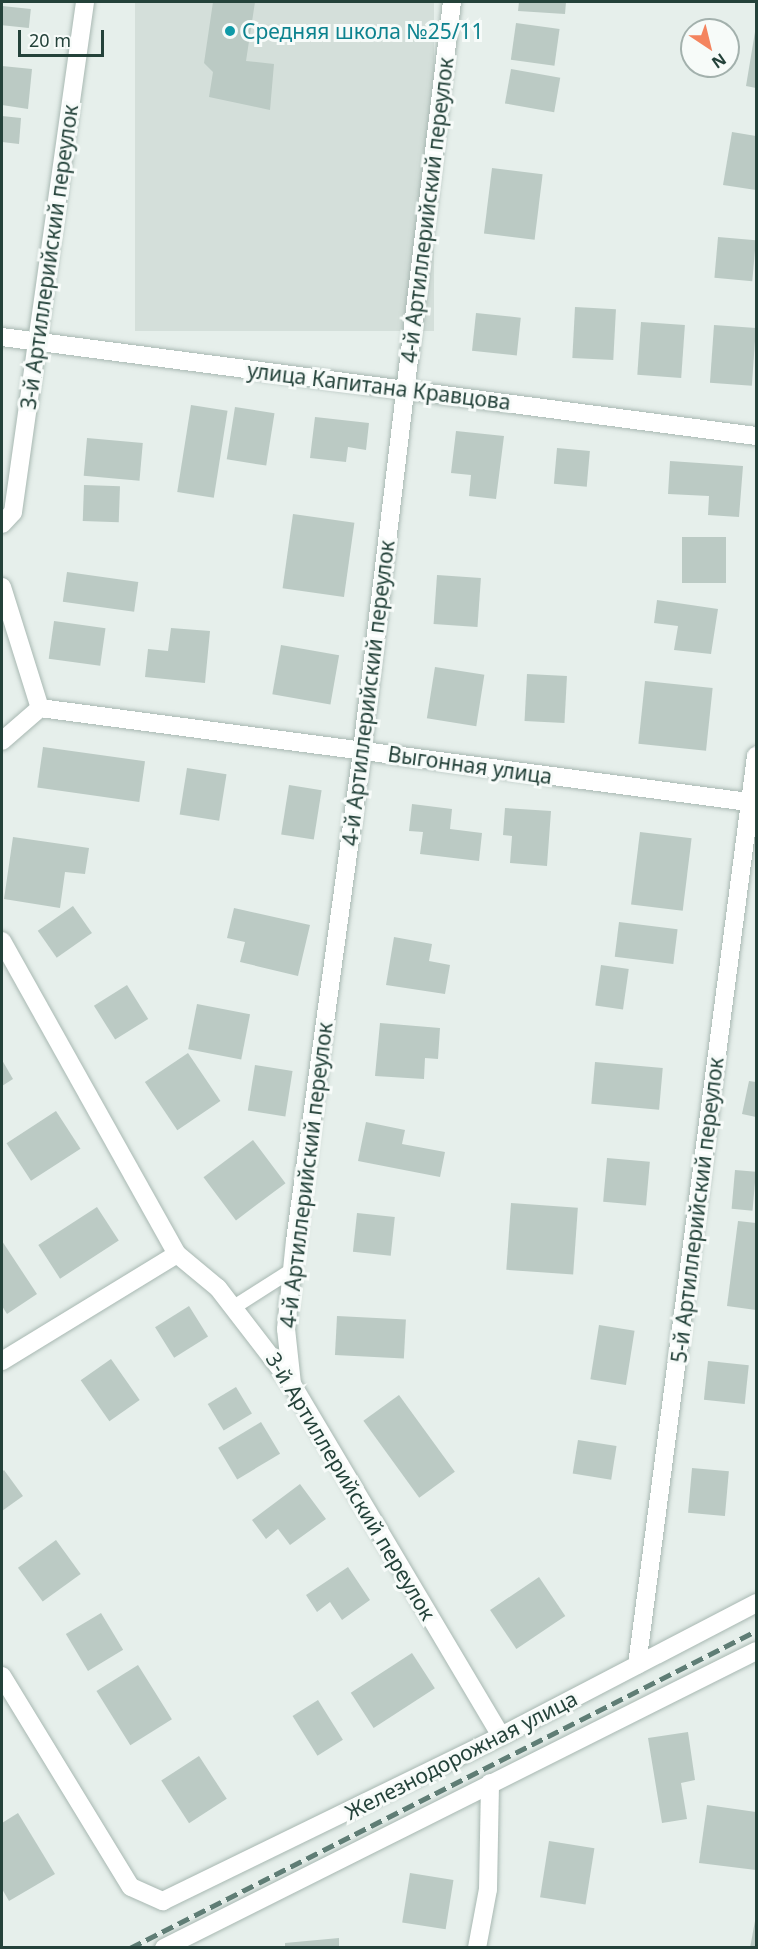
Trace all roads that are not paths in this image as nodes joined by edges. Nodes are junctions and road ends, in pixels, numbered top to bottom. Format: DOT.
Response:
graph roads {
  1 [pos="85,2"];
  2 [pos="452,2"];
  3 [pos="2,337"];
  4 [pos="37,342"];
  5 [pos="406,389"];
  6 [pos="756,436"];
  7 [pos="7,518"];
  8 [pos="2,587"];
  9 [pos="40,708"];
  10 [pos="2,741"];
  11 [pos="362,750"];
  12 [pos="756,756"];
  13 [pos="753,803"];
  14 [pos="2,941"];
  15 [pos="177,1254"];
  16 [pos="292,1270"];
  17 [pos="234,1307"];
  18 [pos="2,1361"];
  19 [pos="292,1383"];
  20 [pos="756,1603"];
  21 [pos="756,1651"];
  22 [pos="637,1665"];
  23 [pos="2,1676"];
  24 [pos="501,1736"];
  25 [pos="490,1783"];
  26 [pos="164,1947"];
  27 [pos="477,1947"];
  1 -- 4 [label="street, 3-й Артиллерийский переулок"];
  2 -- 5 [label="street, 4-й Артиллерийский переулок"];
  3 -- 4 [label="street, улица Капитана Кравцова"];
  4 -- 5 [label="street, улица Капитана Кравцова"];
  4 -- 7 [label="street, 3-й Артиллерийский переулок"];
  5 -- 6 [label="street, улица Капитана Кравцова"];
  5 -- 11 [label="street, 4-й Артиллерийский переулок"];
  8 -- 9 [label="street"];
  9 -- 10 [label="street"];
  9 -- 11 [label="street, Выгонная улица"];
  11 -- 13 [label="street, Выгонная улица"];
  11 -- 16 [label="street, 4-й Артиллерийский переулок"];
  12 -- 13 [label="street, 5-й Артиллерийский переулок"];
  13 -- 22 [label="street, 5-й Артиллерийский переулок"];
  14 -- 15 [label="street, 3-й Артиллерийский переулок"];
  15 -- 17 [label="street, 3-й Артиллерийский переулок"];
  15 -- 18 [label="street"];
  16 -- 17 [label="lane"];
  16 -- 19 [label="street, 4-й Артиллерийский переулок"];
  17 -- 19 [label="street, 3-й Артиллерийский переулок"];
  19 -- 24 [label="street, 3-й Артиллерийский переулок"];
  20 -- 22 [label="street, Железнодорожная улица"];
  21 -- 25 [label="street, Железнодорожная улица"];
  22 -- 24 [label="street, Железнодорожная улица"];
  23 -- 24 [label="street, Железнодорожная улица"];
  25 -- 26 [label="street, Железнодорожная улица"];
  25 -- 27 [label="street"];
}
